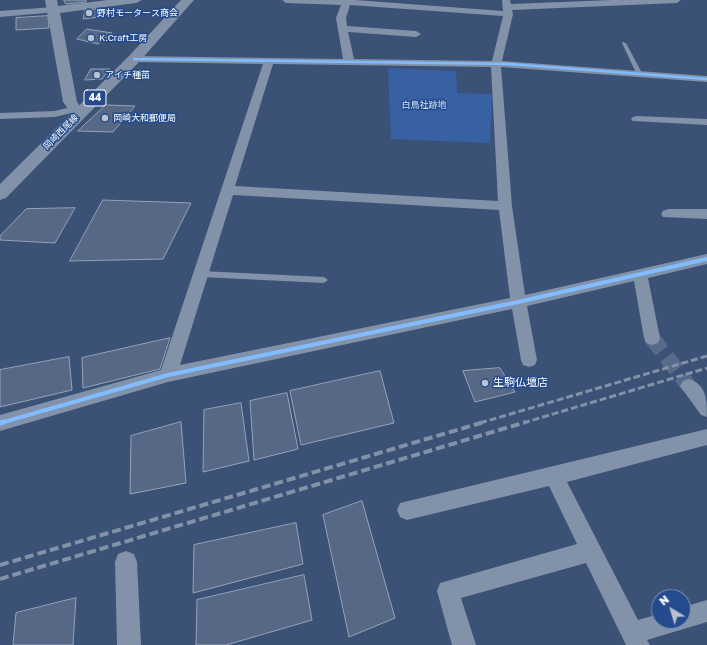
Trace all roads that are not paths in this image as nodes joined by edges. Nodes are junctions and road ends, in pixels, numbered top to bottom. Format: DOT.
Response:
graph roads {
  1 [pos="136,0"];
  2 [pos="188,0"];
  3 [pos="286,0"];
  4 [pos="677,0"];
  5 [pos="347,1"];
  6 [pos="53,5"];
  7 [pos="507,7"];
  8 [pos="0,14"];
  9 [pos="343,29"];
  10 [pos="416,34"];
  11 [pos="624,43"];
  12 [pos="134,59"];
  13 [pos="269,61"];
  14 [pos="349,62"];
  15 [pos="496,64"];
  16 [pos="640,75"];
  17 [pos="707,80"];
  18 [pos="77,112"];
  19 [pos="0,116"];
  20 [pos="637,119"];
  21 [pos="707,122"];
  22 [pos="227,190"];
  23 [pos="0,194"];
  24 [pos="505,206"];
  25 [pos="668,214"];
  26 [pos="707,214"];
  27 [pos="707,259"];
  28 [pos="200,274"];
  29 [pos="640,274"];
  30 [pos="324,280"];
  31 [pos="518,302"];
  32 [pos="652,338"];
  33 [pos="528,360"];
  34 [pos="168,375"];
  35 [pos="689,386"];
  36 [pos="707,409"];
  37 [pos="0,423"];
  38 [pos="707,436"];
  39 [pos="554,476"];
  40 [pos="407,510"];
  41 [pos="591,551"];
  42 [pos="126,562"];
  43 [pos="707,612"];
  44 [pos="691,616"];
  45 [pos="657,629"];
  46 [pos="635,639"];
  47 [pos="129,645"];
  48 [pos="464,645"];
  1 -- 6 [label="street"];
  2 -- 12 [label="main road, 岡崎西尾線 / 44"];
  3 -- 5 [label="street"];
  4 -- 7 [label="street"];
  5 -- 7 [label="street"];
  5 -- 9 [label="street"];
  6 -- 8 [label="street"];
  6 -- 18 [label="street"];
  7 -- 15 [label="street"];
  9 -- 10 [label="street"];
  9 -- 14 [label="street"];
  11 -- 16 [label="lane"];
  12 -- 13 [label="street"];
  12 -- 18 [label="main road, 岡崎西尾線 / 44"];
  13 -- 14 [label="street"];
  13 -- 22 [label="street"];
  14 -- 15 [label="street"];
  15 -- 16 [label="street"];
  15 -- 24 [label="street"];
  16 -- 17 [label="street"];
  18 -- 19 [label="street"];
  18 -- 23 [label="main road, 岡崎西尾線 / 44"];
  20 -- 21 [label="street"];
  22 -- 24 [label="street"];
  22 -- 28 [label="street"];
  24 -- 31 [label="street"];
  25 -- 26 [label="street"];
  27 -- 29 [label="street"];
  28 -- 30 [label="lane"];
  28 -- 34 [label="street"];
  29 -- 31 [label="street"];
  29 -- 32 [label="street"];
  31 -- 33 [label="street"];
  31 -- 34 [label="street"];
  34 -- 37 [label="street"];
  35 -- 36 [label="street"];
  38 -- 39 [label="street"];
  39 -- 40 [label="street"];
  39 -- 41 [label="street"];
  41 -- 46 [label="street"];
  41 -- 48 [label="street"];
  42 -- 47 [label="street"];
  43 -- 44 [label="street"];
  45 -- 46 [label="street"];
}
